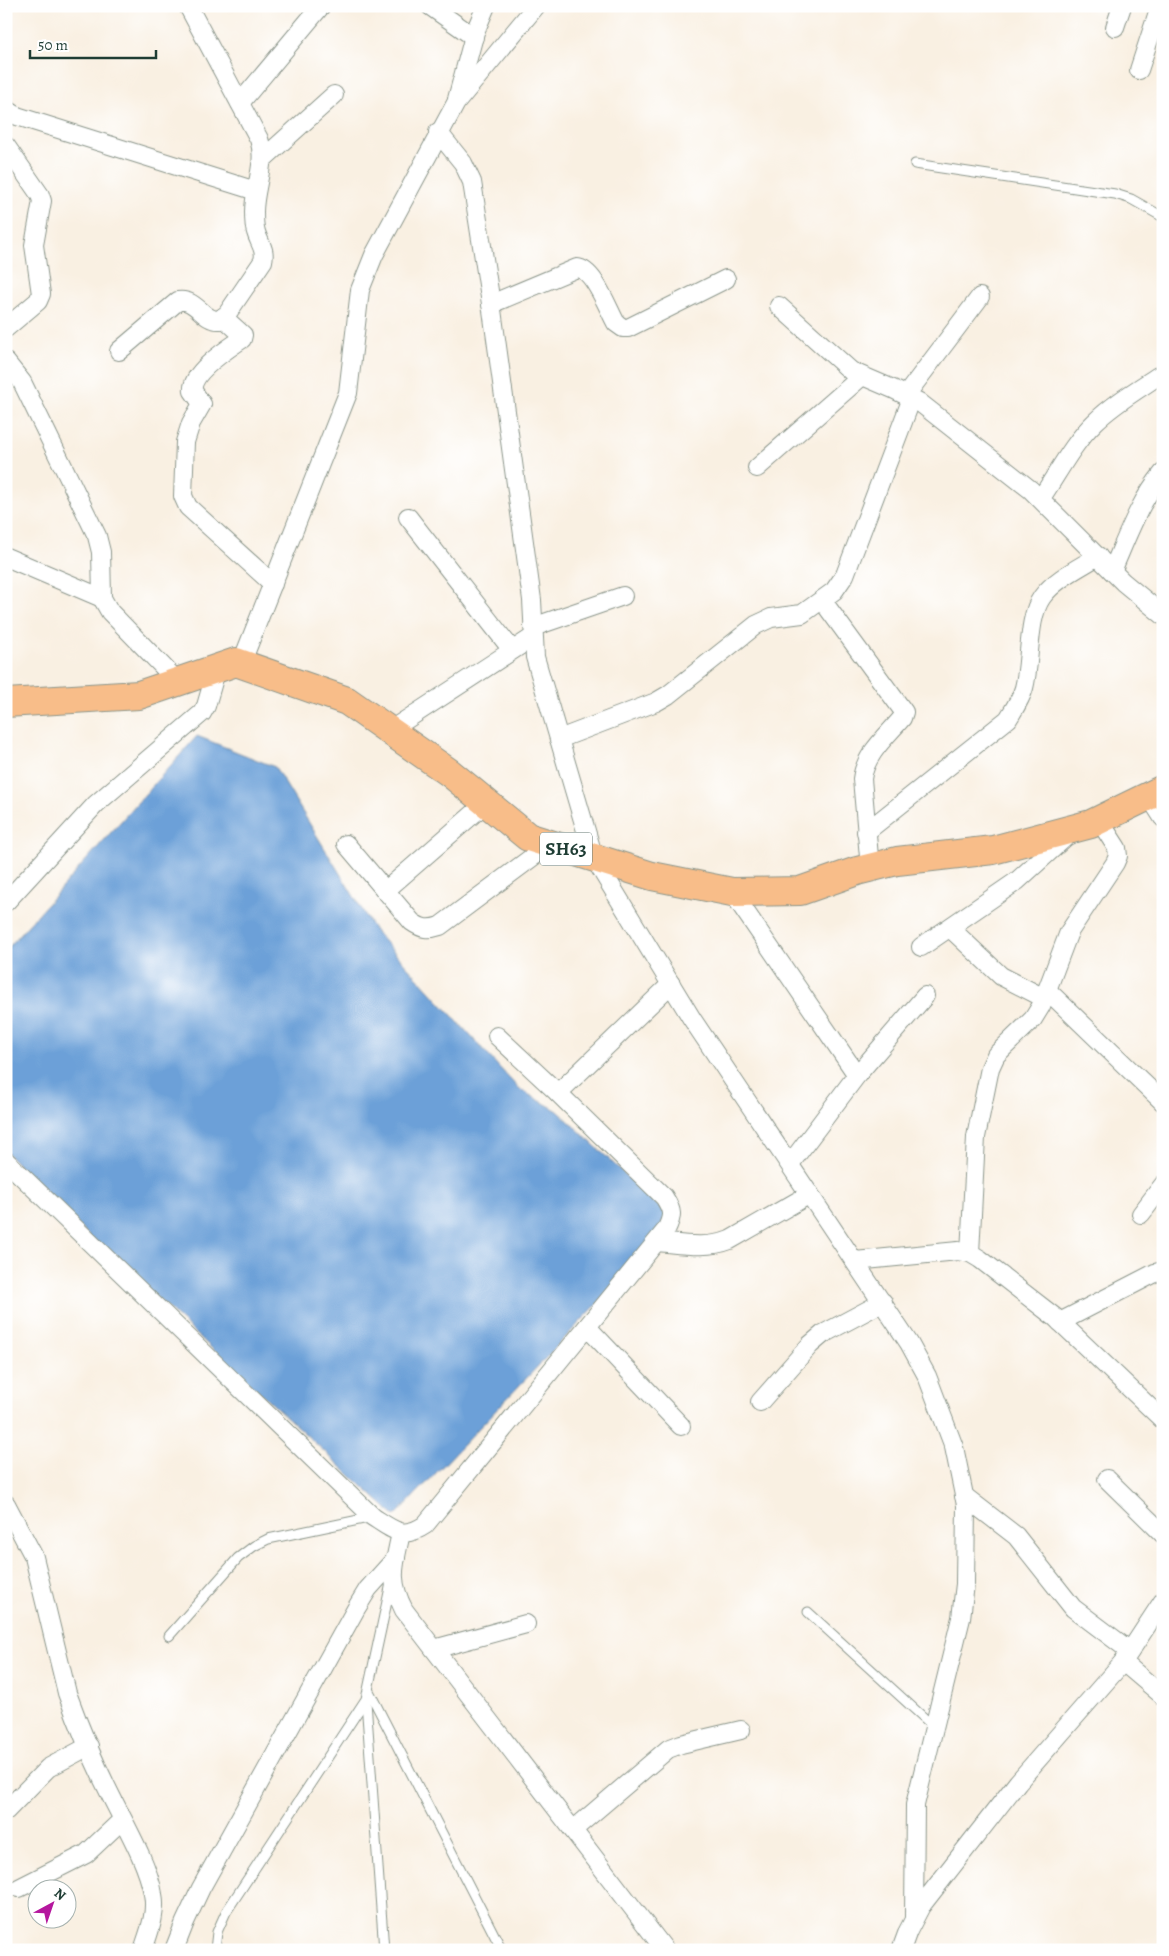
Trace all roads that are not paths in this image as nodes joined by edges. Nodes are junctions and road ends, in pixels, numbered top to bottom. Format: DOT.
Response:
graph roads {
  1 [pos="188,6"];
  2 [pos="321,6"];
  3 [pos="430,6"];
  4 [pos="486,6"];
  5 [pos="536,6"];
  6 [pos="1122,6"];
  7 [pos="1160,6"];
  8 [pos="1115,27"];
  9 [pos="474,37"];
  10 [pos="1139,70"];
  11 [pos="334,95"];
  12 [pos="240,103"];
  13 [pos="456,103"];
  14 [pos="6,110"];
  15 [pos="438,132"];
  16 [pos="6,146"];
  17 [pos="263,159"];
  18 [pos="915,164"];
  19 [pos="256,191"];
  20 [pos="1163,218"];
  21 [pos="726,279"];
  22 [pos="980,297"];
  23 [pos="491,304"];
  24 [pos="779,306"];
  25 [pos="223,317"];
  26 [pos="6,328"];
  27 [pos="119,351"];
  28 [pos="6,362"];
  29 [pos="1158,376"];
  30 [pos="861,377"];
  31 [pos="909,396"];
  32 [pos="757,468"];
  33 [pos="1163,473"];
  34 [pos="1041,498"];
  35 [pos="408,517"];
  36 [pos="1098,556"];
  37 [pos="6,557"];
  38 [pos="1112,571"];
  39 [pos="273,584"];
  40 [pos="623,596"];
  41 [pos="102,598"];
  42 [pos="822,600"];
  43 [pos="1163,615"];
  44 [pos="533,632"];
  45 [pos="512,650"];
  46 [pos="229,666"];
  47 [pos="178,682"];
  48 [pos="6,702"];
  49 [pos="389,731"];
  50 [pos="559,739"];
  51 [pos="1158,801"];
  52 [pos="486,803"];
  53 [pos="1088,824"];
  54 [pos="866,832"];
  55 [pos="346,844"];
  56 [pos="550,844"];
  57 [pos="594,858"];
  58 [pos="870,868"];
  59 [pos="385,891"];
  60 [pos="732,892"];
  61 [pos="6,902"];
  62 [pos="950,928"];
  63 [pos="922,948"];
  64 [pos="671,984"];
  65 [pos="1045,994"];
  66 [pos="925,996"];
  67 [pos="497,1036"];
  68 [pos="857,1075"];
  69 [pos="558,1093"];
  70 [pos="1163,1102"];
  71 [pos="6,1160"];
  72 [pos="790,1164"];
  73 [pos="1163,1185"];
  74 [pos="810,1194"];
  75 [pos="1141,1214"];
  76 [pos="657,1242"];
  77 [pos="970,1253"];
  78 [pos="855,1261"];
  79 [pos="1163,1271"];
  80 [pos="883,1302"];
  81 [pos="1060,1322"];
  82 [pos="587,1327"];
  83 [pos="760,1402"];
  84 [pos="1163,1420"];
  85 [pos="681,1426"];
  86 [pos="1107,1479"];
  87 [pos="964,1496"];
  88 [pos="7,1509"];
  89 [pos="373,1517"];
  90 [pos="401,1533"];
  91 [pos="1163,1534"];
  92 [pos="395,1564"];
  93 [pos="1163,1601"];
  94 [pos="808,1612"];
  95 [pos="526,1624"];
  96 [pos="169,1636"];
  97 [pos="434,1648"];
  98 [pos="1126,1657"];
  99 [pos="368,1695"];
  100 [pos="1163,1696"];
  101 [pos="934,1727"];
  102 [pos="741,1730"];
  103 [pos="89,1746"];
  104 [pos="6,1811"];
  105 [pos="122,1820"];
  106 [pos="573,1830"];
  107 [pos="19,1888"];
  108 [pos="914,1917"];
  109 [pos="660,1948"];
  110 [pos="143,1950"];
  111 [pos="174,1950"];
  112 [pos="214,1950"];
  113 [pos="384,1950"];
  114 [pos="502,1950"];
  115 [pos="901,1950"];
  1 -- 12 [label="street"];
  2 -- 12 [label="street"];
  3 -- 9 [label="street"];
  4 -- 9 [label="street"];
  5 -- 13 [label="street"];
  6 -- 8 [label="street"];
  7 -- 10 [label="street"];
  9 -- 13 [label="street"];
  11 -- 17 [label="street"];
  12 -- 17 [label="street"];
  13 -- 15 [label="street"];
  14 -- 19 [label="street"];
  15 -- 23 [label="street"];
  15 -- 39 [label="street"];
  16 -- 26 [label="street"];
  17 -- 19 [label="street"];
  18 -- 20 [label="lane"];
  19 -- 25 [label="street"];
  21 -- 23 [label="street"];
  22 -- 31 [label="street"];
  23 -- 44 [label="street"];
  24 -- 30 [label="street"];
  25 -- 27 [label="street"];
  25 -- 39 [label="street"];
  28 -- 41 [label="street"];
  29 -- 34 [label="street"];
  30 -- 31 [label="street"];
  30 -- 32 [label="street"];
  31 -- 34 [label="street"];
  31 -- 42 [label="street"];
  33 -- 38 [label="street"];
  34 -- 36 [label="street"];
  35 -- 45 [label="street"];
  36 -- 38 [label="street"];
  36 -- 54 [label="street"];
  37 -- 41 [label="street"];
  38 -- 43 [label="street"];
  39 -- 46 [label="street"];
  40 -- 44 [label="street"];
  41 -- 47 [label="street"];
  42 -- 50 [label="street"];
  42 -- 54 [label="street"];
  44 -- 45 [label="street"];
  44 -- 50 [label="street"];
  45 -- 49 [label="street"];
  46 -- 47 [label="main road"];
  46 -- 49 [label="main road, SH63"];
  46 -- 61 [label="street"];
  47 -- 48 [label="main road"];
  49 -- 52 [label="main road, SH63"];
  50 -- 57 [label="street"];
  51 -- 53 [label="main road, SH63"];
  52 -- 56 [label="main road, SH63"];
  52 -- 59 [label="street"];
  53 -- 58 [label="main road, SH63"];
  53 -- 62 [label="street"];
  53 -- 65 [label="street"];
  54 -- 58 [label="street"];
  55 -- 59 [label="street"];
  56 -- 57 [label="main road, SH63"];
  56 -- 59 [label="street"];
  57 -- 60 [label="main road, SH63"];
  57 -- 64 [label="street"];
  58 -- 60 [label="main road, SH63"];
  60 -- 68 [label="street"];
  62 -- 63 [label="street"];
  62 -- 65 [label="street"];
  64 -- 69 [label="street"];
  64 -- 72 [label="street"];
  65 -- 70 [label="street"];
  65 -- 77 [label="street"];
  66 -- 68 [label="street"];
  67 -- 69 [label="street"];
  68 -- 72 [label="street"];
  69 -- 76 [label="street"];
  71 -- 89 [label="street"];
  72 -- 74 [label="street"];
  73 -- 75 [label="street"];
  74 -- 76 [label="street"];
  74 -- 78 [label="street"];
  76 -- 82 [label="street"];
  77 -- 78 [label="street"];
  77 -- 81 [label="street"];
  78 -- 80 [label="street"];
  79 -- 81 [label="street"];
  80 -- 83 [label="street"];
  80 -- 87 [label="street"];
  81 -- 84 [label="street"];
  82 -- 85 [label="street"];
  82 -- 90 [label="street"];
  86 -- 91 [label="street"];
  87 -- 98 [label="street"];
  87 -- 101 [label="street"];
  88 -- 103 [label="street"];
  89 -- 90 [label="street"];
  89 -- 96 [label="lane"];
  90 -- 92 [label="street"];
  92 -- 97 [label="street"];
  92 -- 99 [label="lane"];
  92 -- 111 [label="street"];
  93 -- 98 [label="street"];
  94 -- 101 [label="lane"];
  95 -- 97 [label="street"];
  97 -- 106 [label="street"];
  98 -- 100 [label="street"];
  98 -- 108 [label="street"];
  99 -- 112 [label="lane"];
  99 -- 113 [label="lane"];
  99 -- 114 [label="lane"];
  101 -- 108 [label="street"];
  102 -- 106 [label="street"];
  103 -- 104 [label="street"];
  103 -- 105 [label="street"];
  105 -- 107 [label="street"];
  105 -- 110 [label="street"];
  106 -- 109 [label="street"];
  108 -- 115 [label="street"];
}
